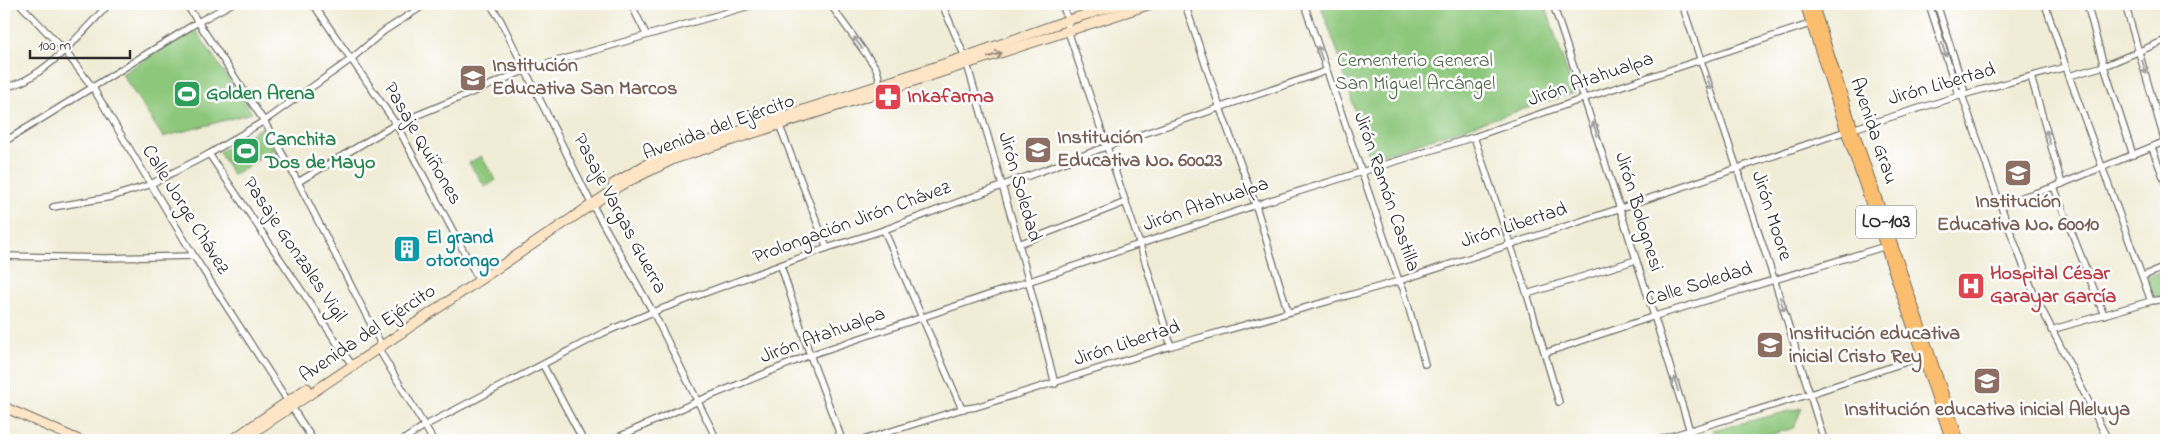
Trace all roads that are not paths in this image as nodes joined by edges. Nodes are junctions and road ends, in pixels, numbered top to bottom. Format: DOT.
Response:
graph roads {
  1 [pos="20,4"];
  2 [pos="109,4"];
  3 [pos="186,4"];
  4 [pos="231,4"];
  5 [pos="313,4"];
  6 [pos="426,4"];
  7 [pos="490,4"];
  8 [pos="632,4"];
  9 [pos="756,4"];
  10 [pos="830,4"];
  11 [pos="942,4"];
  12 [pos="1062,4"];
  13 [pos="1123,4"];
  14 [pos="1151,4"];
  15 [pos="1186,4"];
  16 [pos="1304,4"];
  17 [pos="1553,4"];
  18 [pos="1682,4"];
  19 [pos="1805,4"];
  20 [pos="1813,4"];
  21 [pos="1929,4"];
  22 [pos="1937,4"];
  23 [pos="2045,4"];
  24 [pos="2087,4"];
  25 [pos="2125,4"];
  26 [pos="2162,4"];
  27 [pos="1068,20"];
  28 [pos="198,22"];
  29 [pos="1816,22"];
  30 [pos="2166,23"];
  31 [pos="1068,31"];
  32 [pos="646,34"];
  33 [pos="2166,40"];
  34 [pos="65,50"];
  35 [pos="2140,52"];
  36 [pos="350,60"];
  37 [pos="966,60"];
  38 [pos="1701,61"];
  39 [pos="2104,66"];
  40 [pos="2066,67"];
  41 [pos="526,70"];
  42 [pos="1326,71"];
  43 [pos="2031,76"];
  44 [pos="2069,76"];
  45 [pos="4,87"];
  46 [pos="93,88"];
  47 [pos="877,89"];
  48 [pos="1962,95"];
  49 [pos="1584,98"];
  50 [pos="1220,108"];
  51 [pos="795,116"];
  52 [pos="264,121"];
  53 [pos="396,124"];
  54 [pos="779,124"];
  55 [pos="1849,130"];
  56 [pos="1474,137"];
  57 [pos="2166,141"];
  58 [pos="4,142"];
  59 [pos="1108,146"];
  60 [pos="2152,148"];
  61 [pos="209,154"];
  62 [pos="2133,155"];
  63 [pos="1738,167"];
  64 [pos="2102,168"];
  65 [pos="1363,173"];
  66 [pos="298,182"];
  67 [pos="2062,184"];
  68 [pos="2166,184"];
  69 [pos="149,185"];
  70 [pos="1003,186"];
  71 [pos="2054,187"];
  72 [pos="590,202"];
  73 [pos="1126,202"];
  74 [pos="2000,204"];
  75 [pos="1256,206"];
  76 [pos="54,207"];
  77 [pos="1621,208"];
  78 [pos="884,230"];
  79 [pos="1019,244"];
  80 [pos="1140,245"];
  81 [pos="1511,245"];
  82 [pos="1890,245"];
  83 [pos="827,248"];
  84 [pos="4,256"];
  85 [pos="194,256"];
  86 [pos="1636,260"];
  87 [pos="781,266"];
  88 [pos="2166,267"];
  89 [pos="2143,276"];
  90 [pos="478,278"];
  91 [pos="1774,279"];
  92 [pos="1029,281"];
  93 [pos="1398,281"];
  94 [pos="1527,294"];
  95 [pos="2166,299"];
  96 [pos="2151,301"];
  97 [pos="653,312"];
  98 [pos="1288,312"];
  99 [pos="2104,315"];
  100 [pos="1654,316"];
  101 [pos="924,317"];
  102 [pos="2051,330"];
  103 [pos="379,343"];
  104 [pos="1171,346"];
  105 [pos="1545,353"];
  106 [pos="810,355"];
  107 [pos="1927,355"];
  108 [pos="350,363"];
  109 [pos="1425,364"];
  110 [pos="543,365"];
  111 [pos="1055,384"];
  112 [pos="1810,394"];
  113 [pos="698,401"];
  114 [pos="1559,402"];
  115 [pos="290,404"];
  116 [pos="4,407"];
  117 [pos="962,409"];
  118 [pos="424,426"];
  119 [pos="1690,431"];
  120 [pos="79,440"];
  121 [pos="232,440"];
  122 [pos="242,440"];
  123 [pos="313,440"];
  124 [pos="403,440"];
  125 [pos="432,440"];
  126 [pos="583,440"];
  127 [pos="612,440"];
  128 [pos="717,440"];
  129 [pos="842,440"];
  130 [pos="862,440"];
  131 [pos="1658,440"];
  132 [pos="1824,440"];
  133 [pos="1951,440"];
  134 [pos="1959,440"];
  135 [pos="2108,440"];
  1 -- 34 [label="street, Calle Jorge Chávez"];
  2 -- 34 [label="street"];
  3 -- 28 [label="street"];
  4 -- 28 [label="street"];
  5 -- 36 [label="street, Pasaje Quiñones"];
  6 -- 36 [label="street"];
  7 -- 41 [label="street, Pasaje Vargas Guerra"];
  8 -- 32 [label="street"];
  9 -- 32 [label="street"];
  47 -- 10 [label="street, one-way"];
  11 -- 37 [label="street, Jirón Soledad"];
  12 -- 27 [label="street"];
  13 -- 27 [label="main road, Avenida del Ejército"];
  14 -- 31 [label="main road, Avenida del Ejército"];
  15 -- 50 [label="street"];
  42 -- 16 [label="street, Jirón Ramón Castilla, one-way"];
  17 -- 49 [label="street, Jirón Bolognesi"];
  18 -- 38 [label="street, Jirón Moore"];
  19 -- 29 [label="main road, Avenida Grau / LO-103"];
  20 -- 29 [label="main road, Avenida Grau / LO-103"];
  21 -- 48 [label="street, one-way"];
  22 -- 48 [label="street"];
  23 -- 40 [label="street"];
  24 -- 39 [label="street"];
  25 -- 35 [label="street"];
  26 -- 30 [label="street"];
  27 -- 31 [label="street"];
  27 -- 37 [label="main road, Avenida del Ejército"];
  28 -- 46 [label="street"];
  28 -- 52 [label="street"];
  29 -- 38 [label="street, Jirón Atahualpa"];
  29 -- 55 [label="main road, Avenida Grau / LO-103"];
  37 -- 31 [label="main road, Avenida del Ejército, one-way"];
  31 -- 59 [label="street"];
  32 -- 41 [label="street"];
  33 -- 35 [label="street"];
  34 -- 45 [label="street"];
  34 -- 46 [label="street, Calle Jorge Chávez"];
  35 -- 39 [label="street"];
  35 -- 57 [label="street, one-way"];
  36 -- 52 [label="street"];
  36 -- 53 [label="street, Pasaje Quiñones"];
  37 -- 47 [label="main road, Avenida del Ejército"];
  37 -- 70 [label="street, Jirón Soledad"];
  38 -- 49 [label="street, Jirón Atahualpa"];
  38 -- 63 [label="street, Jirón Moore, one-way"];
  39 -- 44 [label="street"];
  39 -- 62 [label="street"];
  40 -- 43 [label="street, Jirón Libertad"];
  40 -- 44 [label="street"];
  41 -- 53 [label="street"];
  41 -- 72 [label="street, Pasaje Vargas Guerra"];
  42 -- 50 [label="street, Prolongación Jirón Chávez"];
  42 -- 65 [label="street, Jirón Ramón Castilla"];
  43 -- 48 [label="street, Jirón Libertad"];
  67 -- 43 [label="street, one-way"];
  44 -- 64 [label="street"];
  46 -- 58 [label="street"];
  46 -- 69 [label="street, Calle Jorge Chávez"];
  47 -- 51 [label="main road, Avenida del Ejército"];
  48 -- 55 [label="street, Jirón Libertad"];
  48 -- 74 [label="street"];
  49 -- 56 [label="street, Jirón Atahualpa"];
  77 -- 49 [label="street, Jirón Bolognesi, one-way"];
  50 -- 59 [label="street, Prolongación Jirón Chávez"];
  50 -- 75 [label="street"];
  51 -- 54 [label="main road, Avenida del Ejército"];
  51 -- 72 [label="main road, Avenida del Ejército"];
  52 -- 61 [label="street"];
  52 -- 66 [label="street"];
  53 -- 66 [label="street"];
  53 -- 90 [label="street, Pasaje Quiñones"];
  54 -- 72 [label="main road, Avenida del Ejército"];
  54 -- 83 [label="street"];
  55 -- 63 [label="street, Jirón Libertad"];
  55 -- 82 [label="main road, Avenida Grau / LO-103"];
  56 -- 65 [label="street, Jirón Atahualpa"];
  56 -- 81 [label="street"];
  57 -- 60 [label="street"];
  59 -- 70 [label="street, Prolongación Jirón Chávez"];
  59 -- 73 [label="street"];
  60 -- 62 [label="street"];
  60 -- 68 [label="street"];
  61 -- 69 [label="street"];
  61 -- 108 [label="street, Pasaje Gonzales Vigil"];
  62 -- 64 [label="street"];
  63 -- 77 [label="street, Jirón Libertad"];
  63 -- 91 [label="street, Jirón Moore"];
  64 -- 67 [label="street"];
  64 -- 89 [label="street"];
  65 -- 75 [label="street, Jirón Atahualpa"];
  65 -- 93 [label="street, Jirón Ramón Castilla"];
  66 -- 103 [label="street"];
  67 -- 71 [label="street"];
  69 -- 76 [label="street"];
  69 -- 85 [label="street, Calle Jorge Chávez"];
  70 -- 78 [label="street, Prolongación Jirón Chávez"];
  70 -- 79 [label="street, Jirón Soledad"];
  71 -- 74 [label="street"];
  71 -- 99 [label="street"];
  72 -- 90 [label="main road, Avenida del Ejército"];
  72 -- 97 [label="street, Pasaje Vargas Guerra"];
  73 -- 79 [label="street"];
  73 -- 80 [label="street"];
  74 -- 102 [label="street"];
  75 -- 80 [label="street, Jirón Atahualpa"];
  75 -- 98 [label="street"];
  77 -- 81 [label="street, Jirón Libertad"];
  77 -- 86 [label="street, Jirón Bolognesi"];
  78 -- 83 [label="street, Prolongación Jirón Chávez"];
  78 -- 101 [label="street"];
  79 -- 92 [label="street, Jirón Soledad"];
  80 -- 92 [label="street, Jirón Atahualpa"];
  80 -- 104 [label="street"];
  81 -- 93 [label="street, Jirón Libertad"];
  81 -- 94 [label="street"];
  82 -- 91 [label="street, Calle Soledad"];
  82 -- 107 [label="main road, Avenida Grau / LO-103"];
  83 -- 87 [label="street, Prolongación Jirón Chávez"];
  84 -- 85 [label="street"];
  85 -- 115 [label="street, Calle Jorge Chávez"];
  86 -- 94 [label="street"];
  86 -- 100 [label="street, Jirón Bolognesi"];
  87 -- 97 [label="street, Prolongación Jirón Chávez"];
  87 -- 106 [label="street"];
  88 -- 89 [label="street"];
  89 -- 96 [label="street"];
  90 -- 103 [label="main road, Avenida del Ejército"];
  91 -- 100 [label="street, Calle Soledad"];
  91 -- 112 [label="street, Jirón Moore, one-way"];
  92 -- 101 [label="street, Jirón Atahualpa"];
  92 -- 111 [label="street, Jirón Soledad"];
  93 -- 98 [label="street, Jirón Libertad"];
  93 -- 109 [label="street, Jirón Ramón Castilla"];
  94 -- 105 [label="street"];
  95 -- 96 [label="street"];
  96 -- 99 [label="street"];
  97 -- 110 [label="street, Prolongación Jirón Chávez"];
  97 -- 113 [label="street, Pasaje Vargas Guerra"];
  98 -- 104 [label="street, Jirón Libertad"];
  99 -- 102 [label="street"];
  100 -- 105 [label="street, Calle Soledad"];
  119 -- 100 [label="street, Jirón Bolognesi, one-way"];
  101 -- 106 [label="street, Jirón Atahualpa"];
  101 -- 117 [label="street"];
  102 -- 135 [label="street"];
  103 -- 108 [label="main road, Avenida del Ejército"];
  103 -- 118 [label="street"];
  104 -- 111 [label="street, Jirón Libertad"];
  105 -- 114 [label="street"];
  106 -- 113 [label="street, Jirón Atahualpa"];
  106 -- 129 [label="street"];
  107 -- 112 [label="street"];
  107 -- 133 [label="main road, Avenida Grau / LO-103"];
  107 -- 134 [label="main road, Avenida Grau / LO-103"];
  108 -- 115 [label="main road, Avenida del Ejército"];
  110 -- 118 [label="street, Prolongación Jirón Chávez"];
  110 -- 126 [label="street"];
  111 -- 117 [label="street, Jirón Libertad"];
  112 -- 119 [label="street"];
  112 -- 132 [label="street, Jirón Moore"];
  113 -- 127 [label="street, Jirón Atahualpa"];
  113 -- 128 [label="street, Pasaje Vargas Guerra"];
  115 -- 121 [label="main road, Avenida del Ejército"];
  115 -- 122 [label="main road, Avenida del Ejército"];
  115 -- 123 [label="street, Calle Jorge Chávez"];
  116 -- 120 [label="main road"];
  117 -- 130 [label="street, Jirón Libertad"];
  118 -- 124 [label="street, Prolongación Jirón Chávez"];
  118 -- 125 [label="street"];
  119 -- 131 [label="street"];
}
